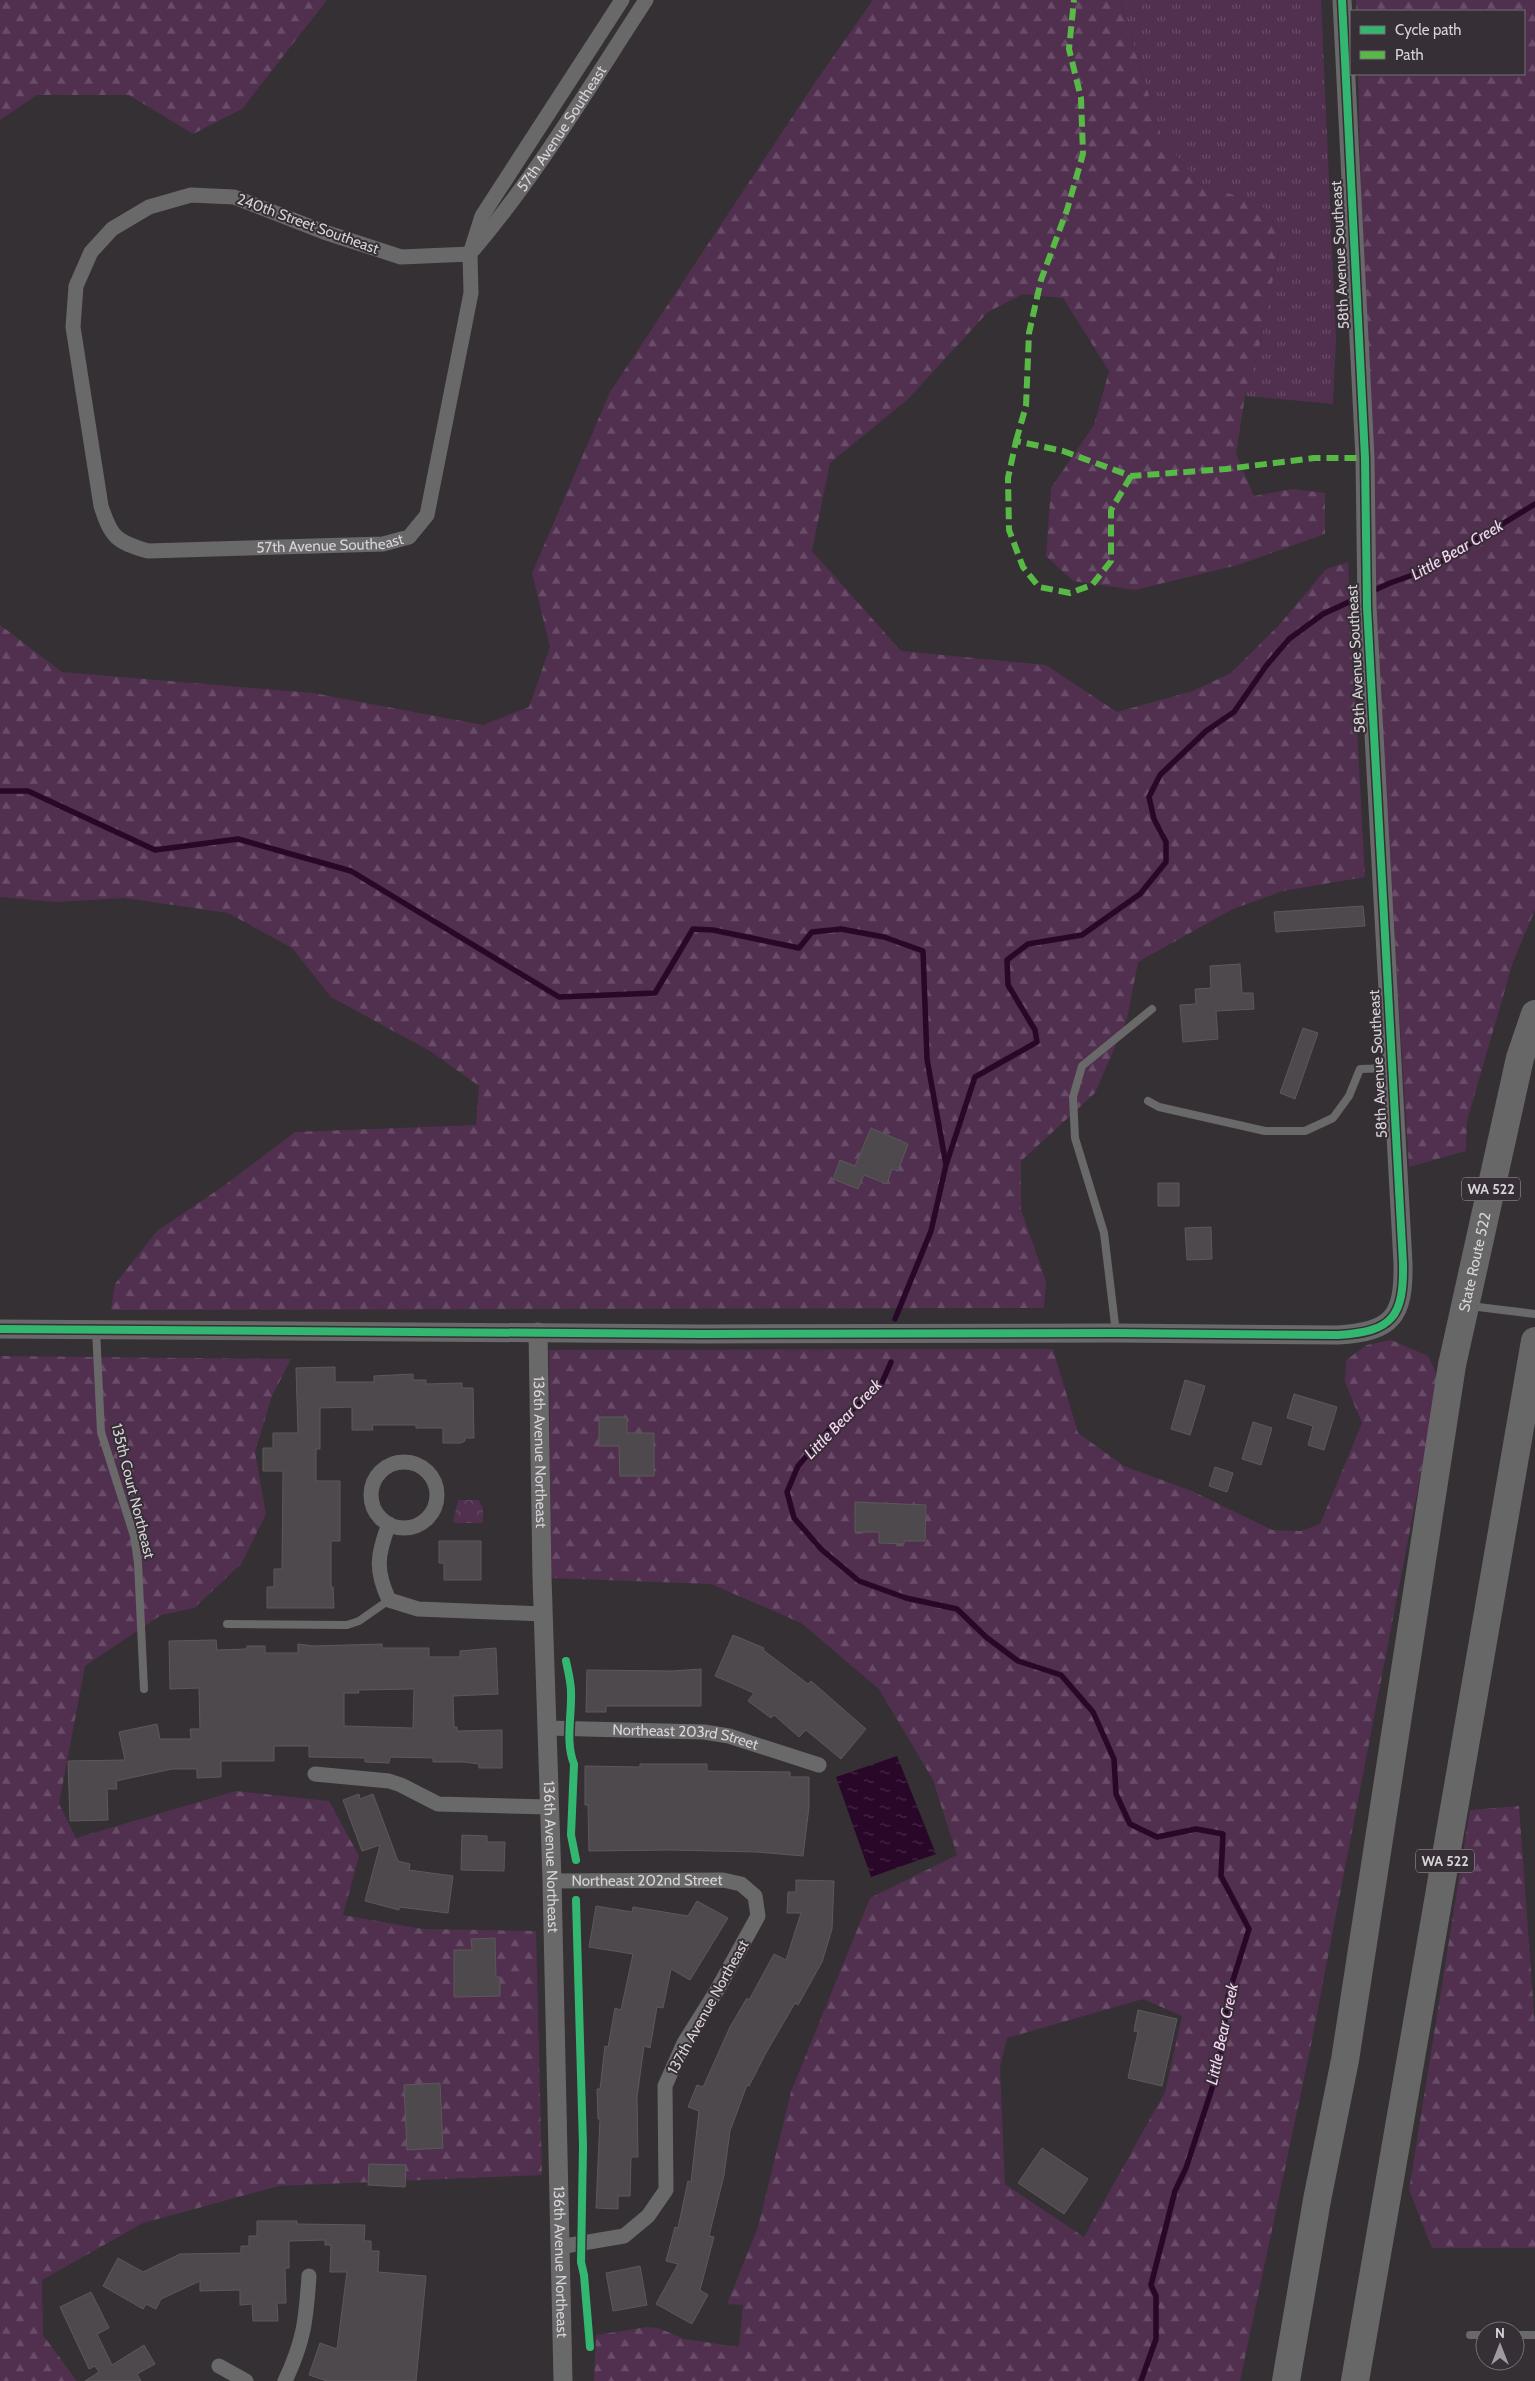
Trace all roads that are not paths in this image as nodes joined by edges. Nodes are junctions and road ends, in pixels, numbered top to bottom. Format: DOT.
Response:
graph roads {
  1 [pos="622,0"];
  2 [pos="646,0"];
  3 [pos="1342,0"];
  4 [pos="582,60"];
  5 [pos="599,73"];
  6 [pos="470,254"];
  7 [pos="101,506"];
  8 [pos="1152,1009"];
  9 [pos="1535,1014"];
  10 [pos="1392,1068"];
  11 [pos="1148,1101"];
  12 [pos="1465,1305"];
  13 [pos="1535,1314"];
  14 [pos="0,1329"];
  15 [pos="96,1330"];
  16 [pos="538,1332"];
  17 [pos="1116,1333"];
  18 [pos="1535,1341"];
  19 [pos="388,1524"];
  20 [pos="389,1600"];
  21 [pos="543,1614"];
  22 [pos="228,1624"];
  23 [pos="144,1689"];
  24 [pos="547,1728"];
  25 [pos="819,1765"];
  26 [pos="314,1774"];
  27 [pos="549,1807"];
  28 [pos="552,1881"];
  29 [pos="741,1884"];
  30 [pos="559,2247"];
  31 [pos="309,2276"];
  32 [pos="1470,2335"];
  33 [pos="1475,2335"];
  34 [pos="218,2366"];
  35 [pos="246,2381"];
  36 [pos="285,2381"];
  37 [pos="563,2381"];
  38 [pos="1286,2381"];
  39 [pos="1355,2381"];
  1 -- 4 [label="street, 57th Avenue Southeast"];
  2 -- 5 [label="street, 57th Avenue Southeast"];
  3 -- 10 [label="street, 58th Avenue Southeast"];
  4 -- 5 [label="street"];
  4 -- 6 [label="street, 57th Avenue Southeast"];
  5 -- 6 [label="street, 57th Avenue Southeast"];
  6 -- 7 [label="street, 57th Avenue Southeast"];
  6 -- 7 [label="street, 240th Street Southeast"];
  8 -- 17 [label="lane"];
  9 -- 12 [label="highway, State Route 522 / WA 522"];
  10 -- 11 [label="lane"];
  10 -- 17 [label="street, 58th Avenue Southeast"];
  12 -- 13 [label="lane"];
  12 -- 38 [label="highway, State Route 522 / WA 522"];
  14 -- 15 [label="street"];
  15 -- 16 [label="street"];
  15 -- 23 [label="lane, 135th Court Northeast"];
  16 -- 17 [label="street"];
  16 -- 21 [label="street, 136th Avenue Northeast"];
  18 -- 39 [label="highway, WA 522"];
  19 -- 19 [label="street"];
  19 -- 20 [label="street"];
  20 -- 21 [label="street"];
  20 -- 22 [label="lane"];
  21 -- 24 [label="street, 136th Avenue Northeast"];
  24 -- 25 [label="street, Northeast 203rd Street"];
  24 -- 27 [label="street, 136th Avenue Northeast"];
  26 -- 27 [label="street"];
  27 -- 28 [label="street, 136th Avenue Northeast"];
  28 -- 29 [label="street, Northeast 202nd Street"];
  28 -- 30 [label="street, 136th Avenue Northeast"];
  29 -- 30 [label="street, 137th Avenue Northeast"];
  30 -- 37 [label="street, 136th Avenue Northeast"];
  31 -- 36 [label="street"];
  32 -- 33 [label="lane"];
  34 -- 35 [label="street"];
}
